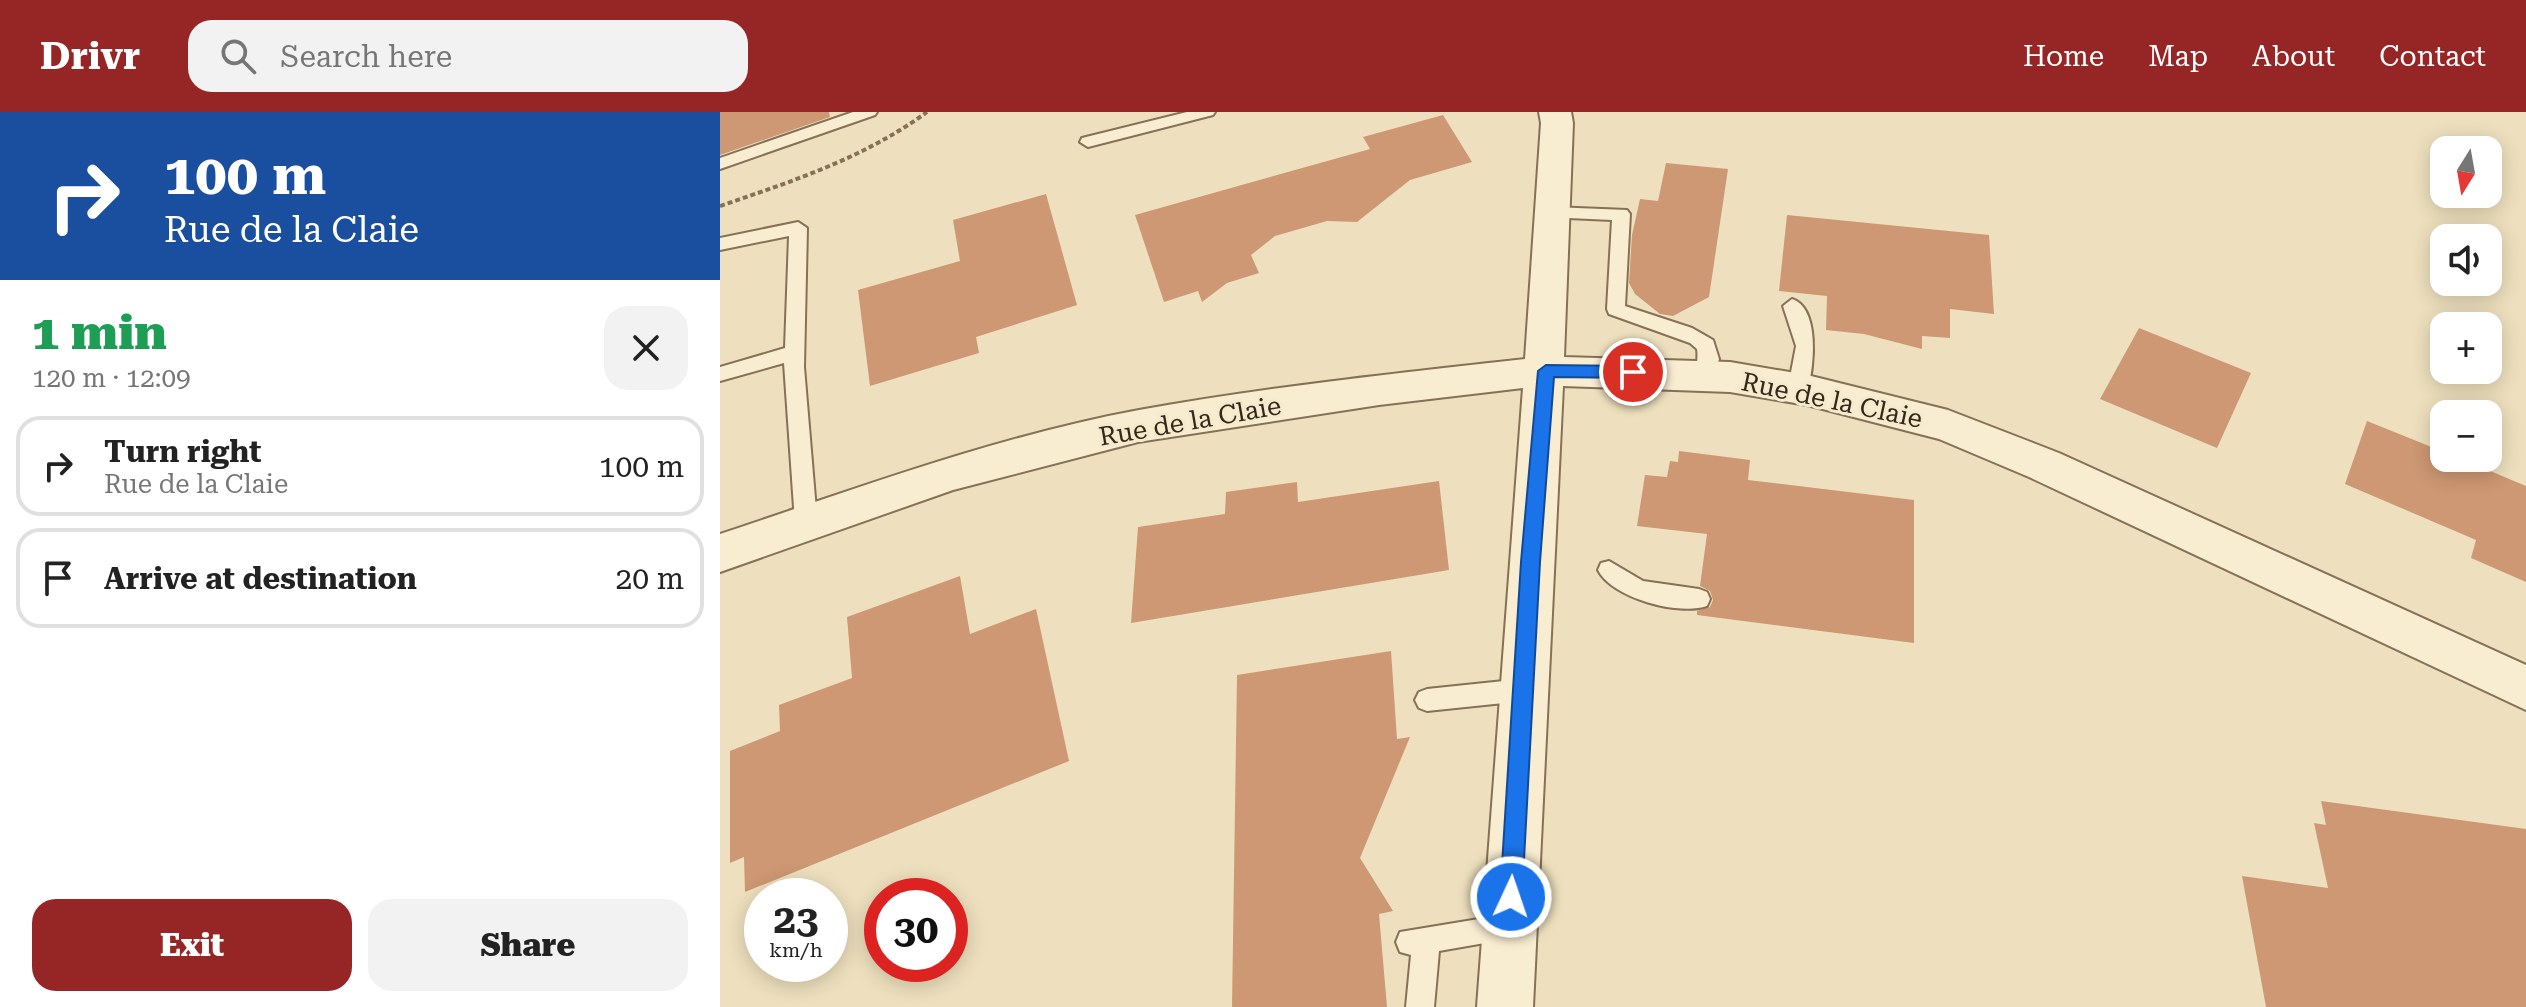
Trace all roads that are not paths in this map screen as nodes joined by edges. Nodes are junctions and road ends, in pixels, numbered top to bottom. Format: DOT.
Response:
graph roads {
  1 [pos="869,112"];
  2 [pos="1207,112"];
  3 [pos="1555,112"];
  4 [pos="1088,142"];
  5 [pos="720,164"];
  6 [pos="1552,213"];
  7 [pos="720,244"];
  8 [pos="1792,306"];
  9 [pos="794,353"];
  10 [pos="1546,371"];
  11 [pos="720,374"];
  12 [pos="1706,376"];
  13 [pos="1798,388"];
  14 [pos="806,522"];
  15 [pos="720,553"];
  16 [pos="1609,570"];
  17 [pos="1699,599"];
  18 [pos="2526,688"];
  19 [pos="1523,690"];
  20 [pos="1427,700"];
  21 [pos="1509,927"];
  22 [pos="1420,1007"];
  23 [pos="1505,1007"];
  1 -- 5 [label="lane"];
  2 -- 4 [label="lane"];
  3 -- 6 [label="street"];
  6 -- 10 [label="street"];
  6 -- 12 [label="lane"];
  7 -- 9 [label="lane"];
  8 -- 13 [label="lane"];
  9 -- 11 [label="lane"];
  9 -- 14 [label="lane"];
  10 -- 12 [label="street, Rue de la Claie"];
  10 -- 14 [label="street, Rue de la Claie"];
  10 -- 19 [label="street"];
  12 -- 13 [label="street, Rue de la Claie"];
  13 -- 18 [label="street, Rue de la Claie"];
  14 -- 15 [label="street, Rue de la Claie"];
  16 -- 17 [label="lane"];
  19 -- 20 [label="lane"];
  19 -- 21 [label="street"];
  21 -- 22 [label="lane"];
  21 -- 23 [label="street"];
}
